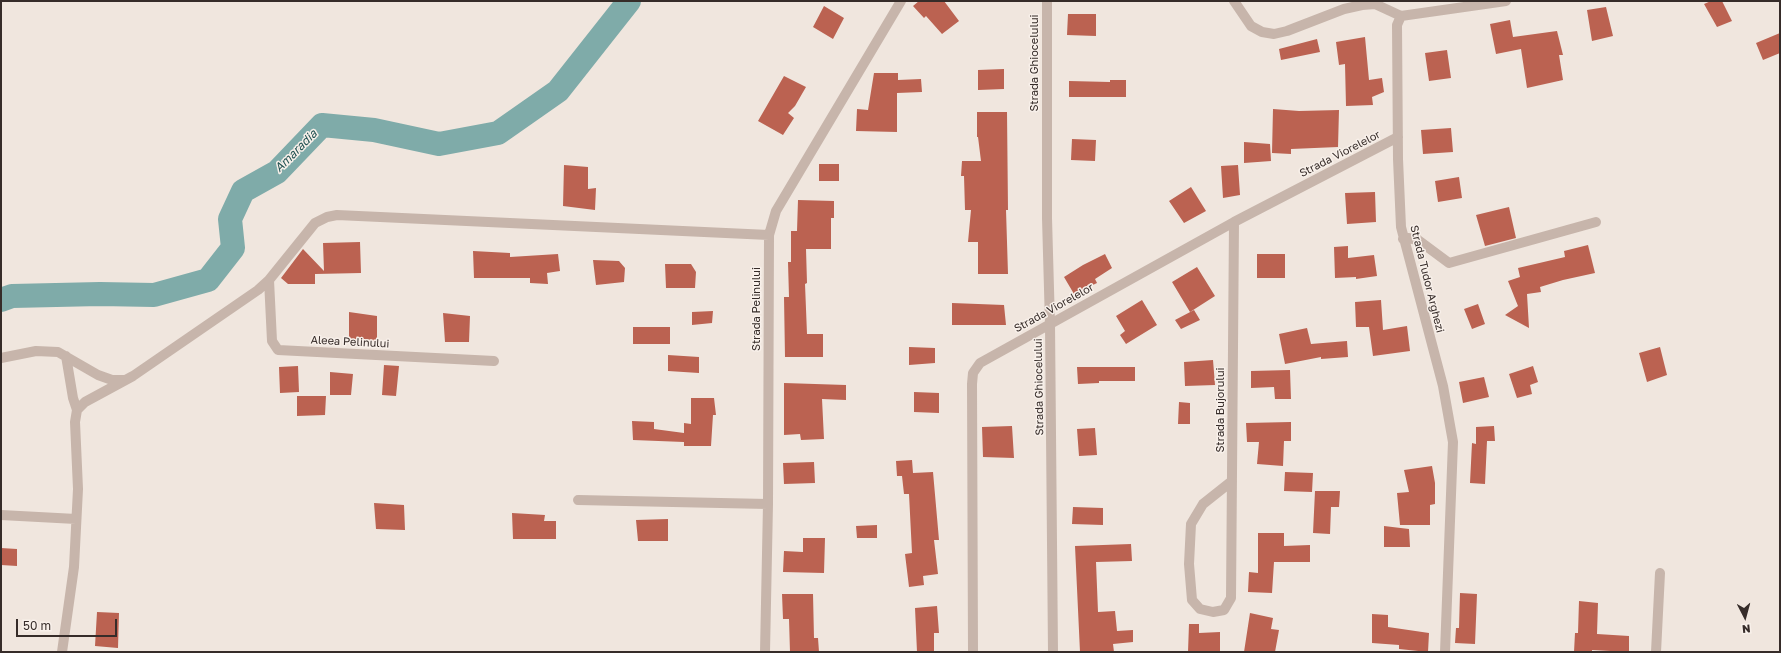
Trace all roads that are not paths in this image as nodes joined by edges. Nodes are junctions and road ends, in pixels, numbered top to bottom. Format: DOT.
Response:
graph roads {
  1 [pos="901,1"];
  2 [pos="1047,1"];
  3 [pos="1234,1"];
  4 [pos="1506,1"];
  5 [pos="1401,16"];
  6 [pos="1398,137"];
  7 [pos="1234,222"];
  8 [pos="1596,222"];
  9 [pos="769,235"];
  10 [pos="1403,239"];
  11 [pos="269,280"];
  12 [pos="1050,324"];
  13 [pos="66,356"];
  14 [pos="1,358"];
  15 [pos="494,362"];
  16 [pos="127,380"];
  17 [pos="77,410"];
  18 [pos="1232,481"];
  19 [pos="578,500"];
  20 [pos="768,504"];
  21 [pos="1,515"];
  22 [pos="76,519"];
  23 [pos="1660,573"];
  24 [pos="62,652"];
  25 [pos="764,652"];
  26 [pos="973,652"];
  27 [pos="1053,652"];
  28 [pos="1445,652"];
  29 [pos="1656,652"];
  1 -- 9 [label="street, Strada Pelinului"];
  2 -- 12 [label="street, Strada Ghiocelului"];
  3 -- 5 [label="street"];
  4 -- 5 [label="street"];
  5 -- 6 [label="street, Strada Tudor Arghezi"];
  6 -- 7 [label="street, Strada Viorelelor"];
  6 -- 10 [label="street, Strada Tudor Arghezi"];
  7 -- 12 [label="street, Strada Viorelelor"];
  7 -- 18 [label="street, Strada Bujorului"];
  8 -- 10 [label="street"];
  9 -- 11 [label="street"];
  9 -- 20 [label="street, Strada Pelinului"];
  10 -- 28 [label="street, Strada Tudor Arghezi"];
  11 -- 15 [label="street, Aleea Pelinului"];
  11 -- 16 [label="street"];
  12 -- 26 [label="street, Strada Viorelelor"];
  12 -- 27 [label="street, Strada Ghiocelului"];
  13 -- 14 [label="street"];
  13 -- 16 [label="street"];
  13 -- 17 [label="street"];
  16 -- 17 [label="street"];
  17 -- 22 [label="street"];
  18 -- 18 [label="street, Strada Bujorului"];
  19 -- 20 [label="street"];
  20 -- 25 [label="street, Strada Pelinului"];
  21 -- 22 [label="street"];
  22 -- 24 [label="street"];
  23 -- 29 [label="street"];
}
